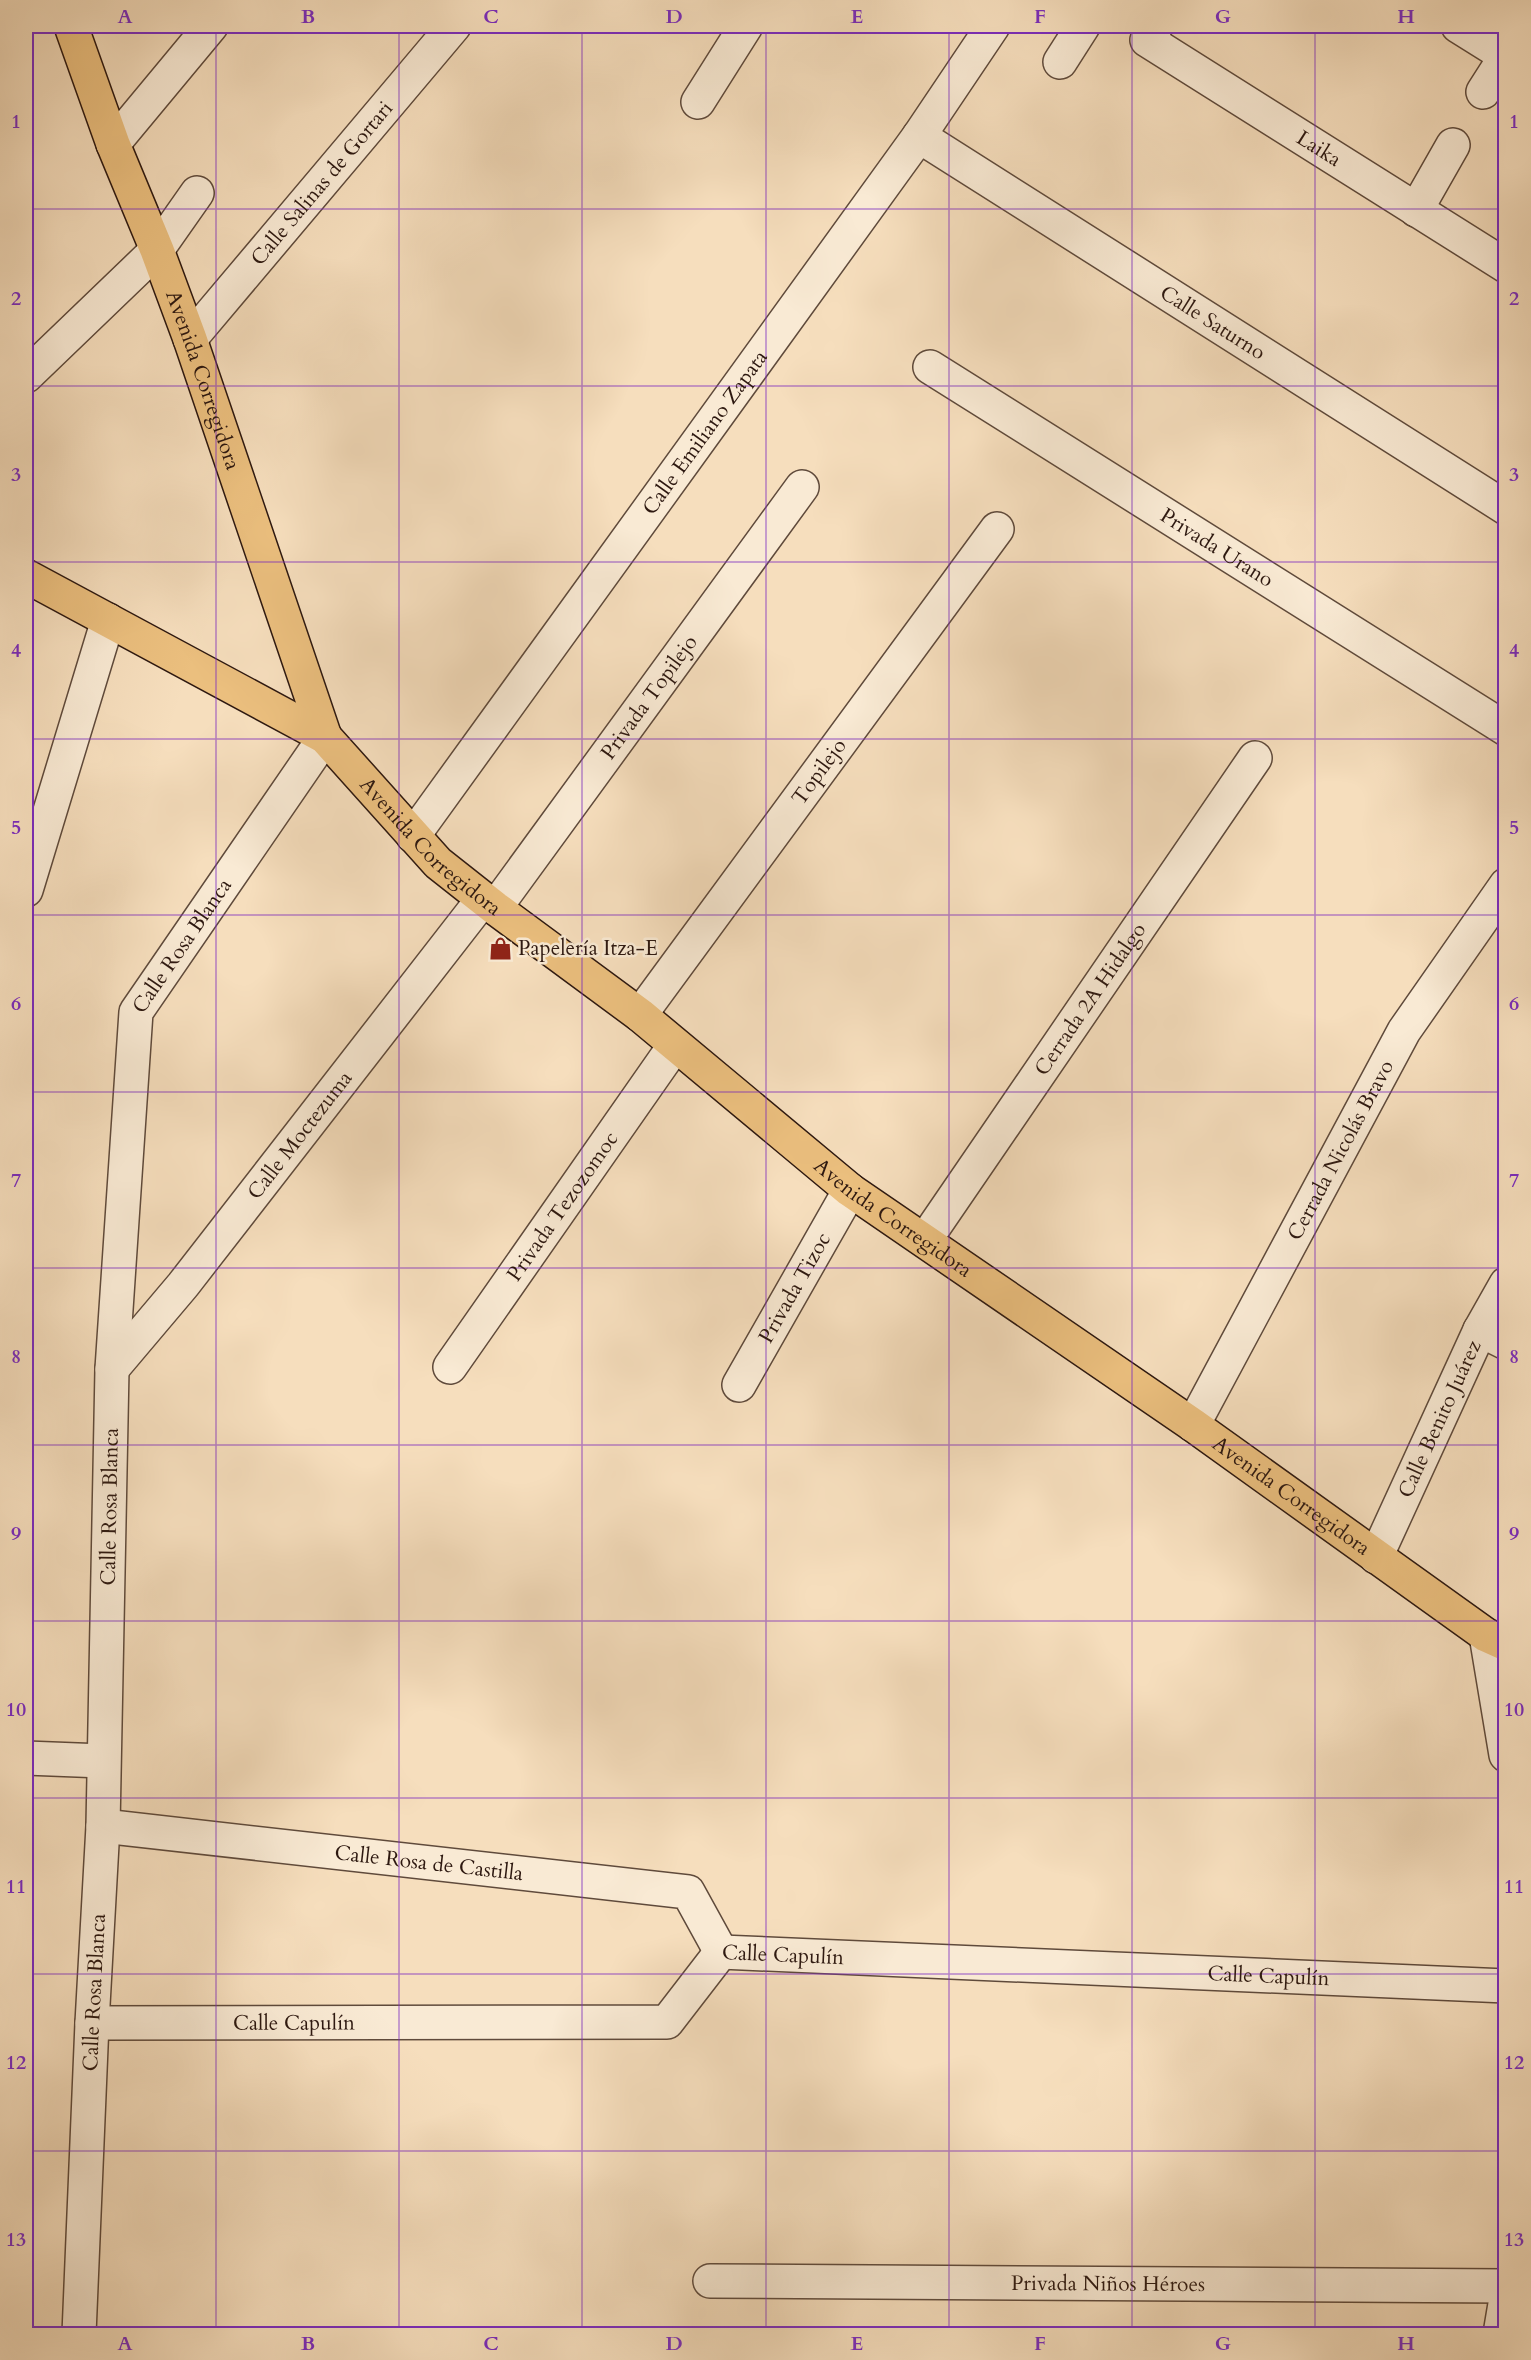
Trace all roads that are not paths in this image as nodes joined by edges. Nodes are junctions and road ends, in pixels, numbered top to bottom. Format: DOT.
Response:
graph roads {
  1 [pos="71,26"];
  2 [pos="211,26"];
  3 [pos="454,26"];
  4 [pos="746,26"];
  5 [pos="993,26"];
  6 [pos="1083,26"];
  7 [pos="1156,26"];
  8 [pos="1458,26"];
  9 [pos="1506,56"];
  10 [pos="1060,62"];
  11 [pos="1483,92"];
  12 [pos="698,102"];
  13 [pos="920,136"];
  14 [pos="113,144"];
  15 [pos="1454,145"];
  16 [pos="197,193"];
  17 [pos="1416,210"];
  18 [pos="157,250"];
  19 [pos="1506,266"];
  20 [pos="190,339"];
  21 [pos="930,367"];
  22 [pos="26,376"];
  23 [pos="802,487"];
  24 [pos="1506,507"];
  25 [pos="998,529"];
  26 [pos="26,576"];
  27 [pos="108,620"];
  28 [pos="1506,729"];
  29 [pos="325,737"];
  30 [pos="1255,758"];
  31 [pos="413,836"];
  32 [pos="1506,885"];
  33 [pos="26,890"];
  34 [pos="489,904"];
  35 [pos="640,1015"];
  36 [pos="675,1046"];
  37 [pos="850,1190"];
  38 [pos="925,1240"];
  39 [pos="1506,1284"];
  40 [pos="1493,1337"];
  41 [pos="450,1367"];
  42 [pos="112,1369"];
  43 [pos="739,1385"];
  44 [pos="1193,1425"];
  45 [pos="1376,1557"];
  46 [pos="1496,1640"];
  47 [pos="1506,1755"];
  48 [pos="26,1758"];
  49 [pos="103,1761"];
  50 [pos="103,1826"];
  51 [pos="721,1952"];
  52 [pos="1506,1986"];
  53 [pos="92,2023"];
  54 [pos="710,2281"];
  55 [pos="1506,2286"];
  56 [pos="1506,2298"];
  57 [pos="79,2334"];
  58 [pos="1500,2334"];
  1 -- 14 [label="main road, Avenida Corregidora"];
  2 -- 14 [label="street"];
  3 -- 20 [label="street, Calle Salinas de Gortari"];
  4 -- 12 [label="street"];
  5 -- 13 [label="street, Calle Emiliano Zapata"];
  6 -- 10 [label="street"];
  7 -- 17 [label="street, Laika"];
  8 -- 9 [label="street"];
  9 -- 11 [label="street"];
  13 -- 24 [label="street, Calle Saturno"];
  13 -- 31 [label="street, Calle Emiliano Zapata"];
  14 -- 18 [label="main road, Avenida Corregidora"];
  15 -- 17 [label="street"];
  16 -- 18 [label="street"];
  17 -- 19 [label="street, Laika"];
  18 -- 20 [label="main road, Avenida Corregidora"];
  18 -- 22 [label="street"];
  20 -- 29 [label="main road, Avenida Corregidora"];
  21 -- 28 [label="street, Privada Urano"];
  23 -- 34 [label="street, Privada Topilejo"];
  25 -- 35 [label="street, Topilejo"];
  26 -- 27 [label="main road, Avenida Corregidora"];
  27 -- 29 [label="main road, Avenida Corregidora"];
  27 -- 33 [label="street"];
  29 -- 31 [label="main road, Avenida Corregidora"];
  29 -- 42 [label="street, Calle Rosa Blanca"];
  30 -- 38 [label="street, Cerrada 2A Hidalgo"];
  31 -- 34 [label="main road, Avenida Corregidora"];
  32 -- 44 [label="street, Cerrada Nicolás Bravo"];
  34 -- 35 [label="main road, Avenida Corregidora"];
  34 -- 42 [label="street, Calle Moctezuma"];
  35 -- 36 [label="main road, Avenida Corregidora"];
  36 -- 37 [label="main road, Avenida Corregidora"];
  36 -- 41 [label="street, Privada Tezozomoc"];
  37 -- 38 [label="main road, Avenida Corregidora"];
  37 -- 43 [label="street, Privada Tizoc"];
  38 -- 44 [label="main road, Avenida Corregidora"];
  39 -- 40 [label="street, Calle Benito Juárez"];
  40 -- 45 [label="street, Calle Benito Juárez"];
  42 -- 49 [label="street, Calle Rosa Blanca"];
  44 -- 45 [label="main road, Avenida Corregidora"];
  45 -- 46 [label="main road, Avenida Corregidora"];
  46 -- 47 [label="street"];
  48 -- 49 [label="street"];
  49 -- 50 [label="street, Calle Rosa Blanca"];
  50 -- 51 [label="street, Calle Rosa de Castilla"];
  50 -- 53 [label="street, Calle Rosa Blanca"];
  51 -- 52 [label="street, Calle Capulín"];
  51 -- 53 [label="street, Calle Capulín"];
  53 -- 57 [label="street, Calle Rosa Blanca"];
  54 -- 55 [label="street, Privada Niños Héroes"];
  56 -- 58 [label="street"];
}
